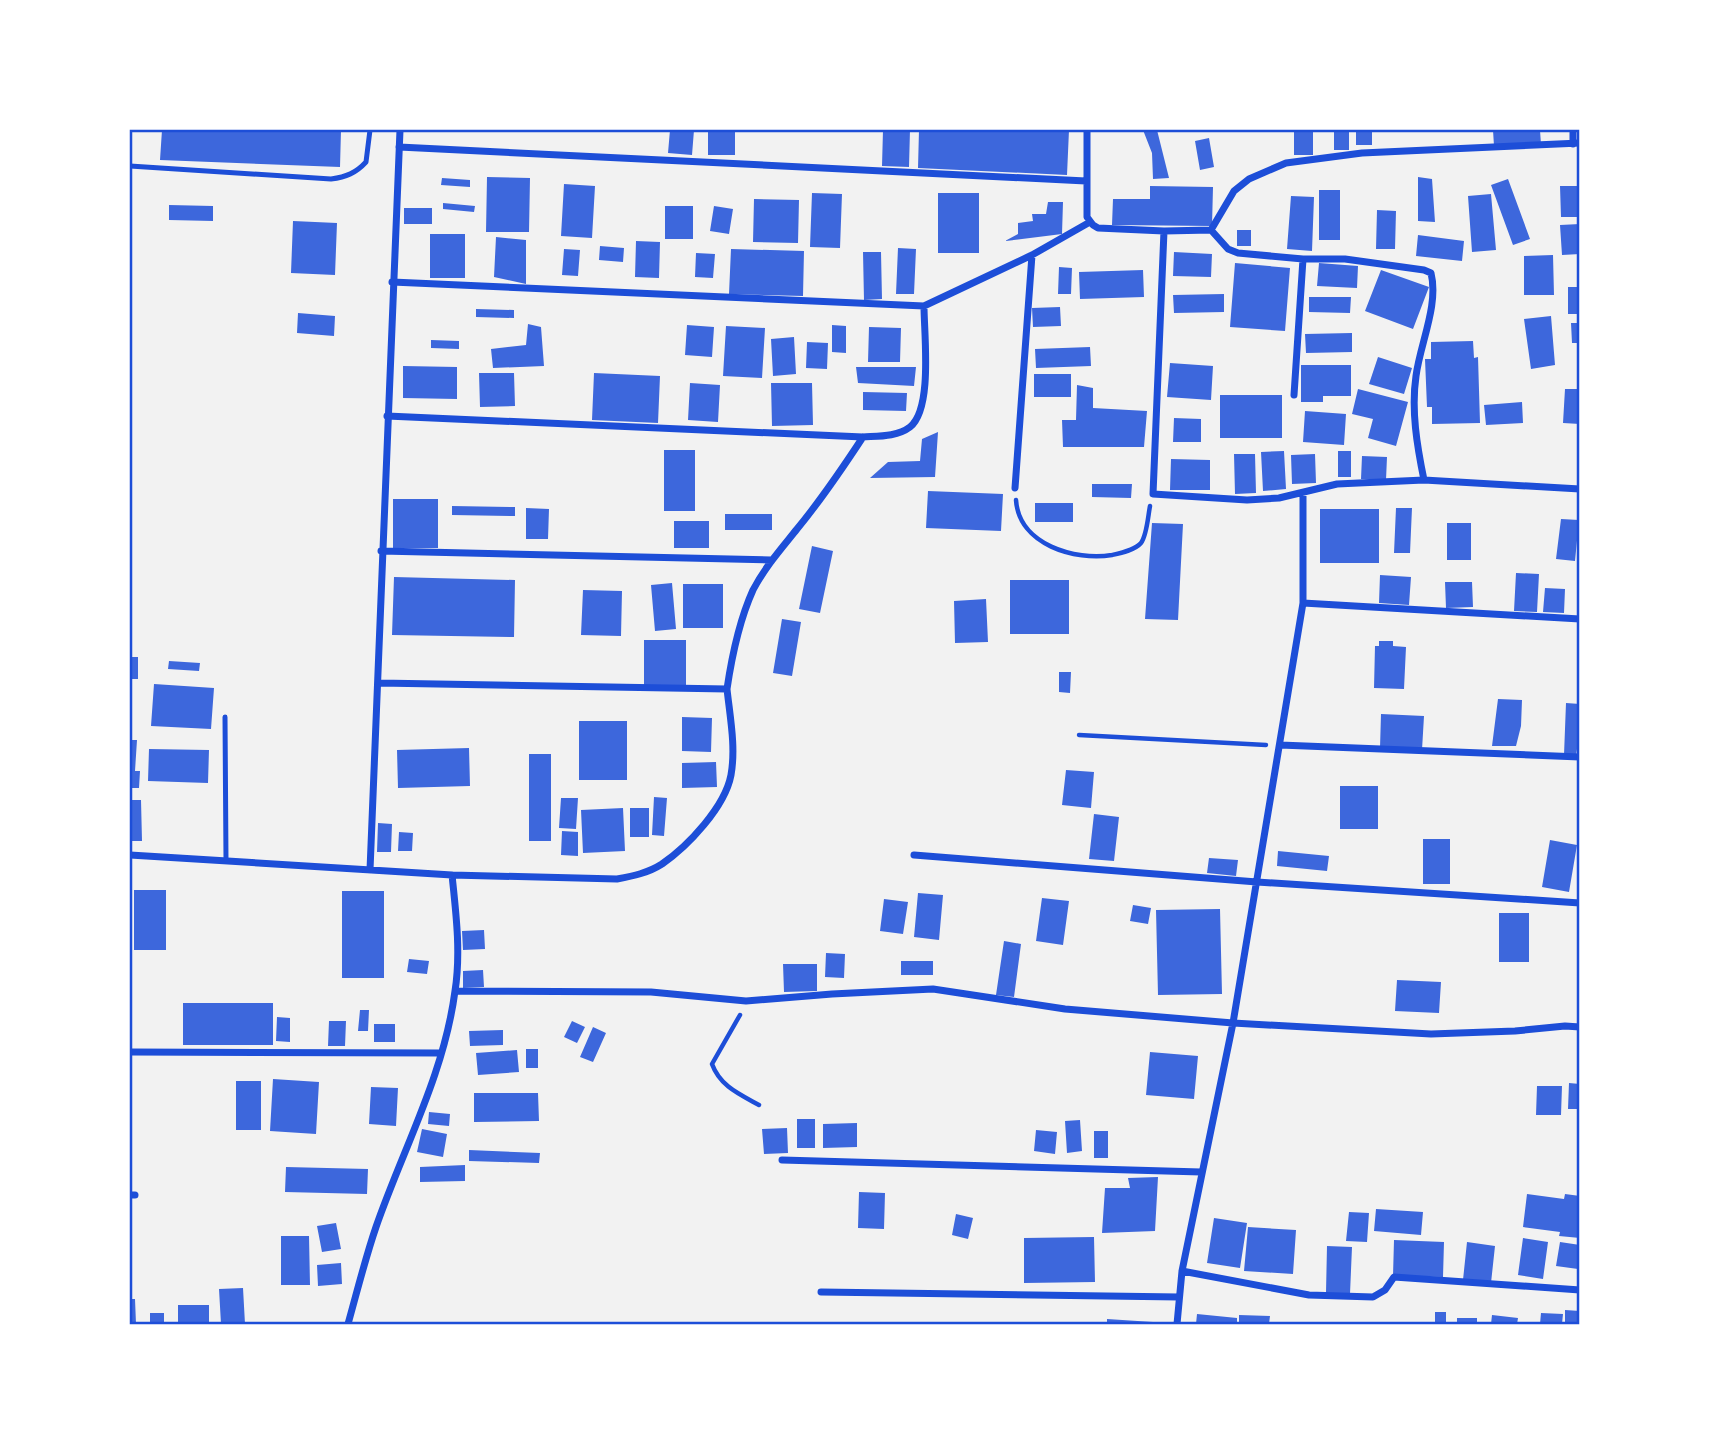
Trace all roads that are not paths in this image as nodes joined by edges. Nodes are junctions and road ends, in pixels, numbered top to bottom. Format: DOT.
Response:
graph roads {
  1 [pos="370,130"];
  2 [pos="400,130"];
  3 [pos="1087,130"];
  4 [pos="1573,130"];
  5 [pos="1576,144"];
  6 [pos="399,147"];
  7 [pos="130,166"];
  8 [pos="1086,181"];
  9 [pos="1090,222"];
  10 [pos="1211,230"];
  11 [pos="1164,231"];
  12 [pos="1032,255"];
  13 [pos="1303,259"];
  14 [pos="392,282"];
  15 [pos="924,306"];
  16 [pos="1294,395"];
  17 [pos="387,416"];
  18 [pos="863,437"];
  19 [pos="1424,480"];
  20 [pos="1016,488"];
  21 [pos="1580,489"];
  22 [pos="1303,493"];
  23 [pos="382,551"];
  24 [pos="771,560"];
  25 [pos="1303,603"];
  26 [pos="1580,619"];
  27 [pos="379,683"];
  28 [pos="727,689"];
  29 [pos="225,717"];
  30 [pos="1280,745"];
  31 [pos="1580,757"];
  32 [pos="130,855"];
  33 [pos="914,855"];
  34 [pos="226,860"];
  35 [pos="370,870"];
  36 [pos="452,875"];
  37 [pos="1257,881"];
  38 [pos="1580,903"];
  39 [pos="455,991"];
  40 [pos="1233,1023"];
  41 [pos="1580,1027"];
  42 [pos="130,1052"];
  43 [pos="441,1053"];
  44 [pos="782,1160"];
  45 [pos="1201,1172"];
  46 [pos="1182,1271"];
  47 [pos="1580,1290"];
  48 [pos="821,1292"];
  49 [pos="1179,1297"];
  50 [pos="348,1325"];
  51 [pos="1177,1325"];
  1 -- 7 [label="lane"];
  2 -- 6 [label="street"];
  3 -- 8 [label="street"];
  4 -- 5 [label="street"];
  5 -- 10 [label="street"];
  6 -- 8 [label="street"];
  6 -- 14 [label="street"];
  8 -- 9 [label="street"];
  9 -- 11 [label="street"];
  9 -- 12 [label="street"];
  10 -- 11 [label="street"];
  10 -- 13 [label="street"];
  11 -- 22 [label="street"];
  12 -- 15 [label="street"];
  12 -- 20 [label="street"];
  13 -- 16 [label="street"];
  13 -- 19 [label="street"];
  14 -- 15 [label="street"];
  14 -- 17 [label="street"];
  15 -- 18 [label="street"];
  17 -- 18 [label="street"];
  17 -- 23 [label="street"];
  18 -- 24 [label="street"];
  19 -- 21 [label="street"];
  19 -- 22 [label="street"];
  22 -- 25 [label="street"];
  23 -- 24 [label="street"];
  23 -- 27 [label="street"];
  24 -- 28 [label="street"];
  25 -- 26 [label="street"];
  25 -- 30 [label="street"];
  27 -- 28 [label="street"];
  27 -- 35 [label="street"];
  28 -- 36 [label="street"];
  29 -- 34 [label="lane"];
  30 -- 31 [label="street"];
  30 -- 37 [label="street"];
  32 -- 34 [label="street"];
  33 -- 37 [label="street"];
  34 -- 35 [label="street"];
  35 -- 36 [label="street"];
  36 -- 39 [label="street"];
  37 -- 38 [label="street"];
  37 -- 40 [label="street"];
  39 -- 40 [label="street"];
  39 -- 43 [label="street"];
  40 -- 41 [label="street"];
  40 -- 45 [label="street"];
  42 -- 43 [label="street"];
  43 -- 50 [label="street"];
  44 -- 45 [label="street"];
  45 -- 46 [label="street"];
  46 -- 47 [label="street"];
  46 -- 49 [label="street"];
  48 -- 49 [label="street"];
  49 -- 51 [label="street"];
}
